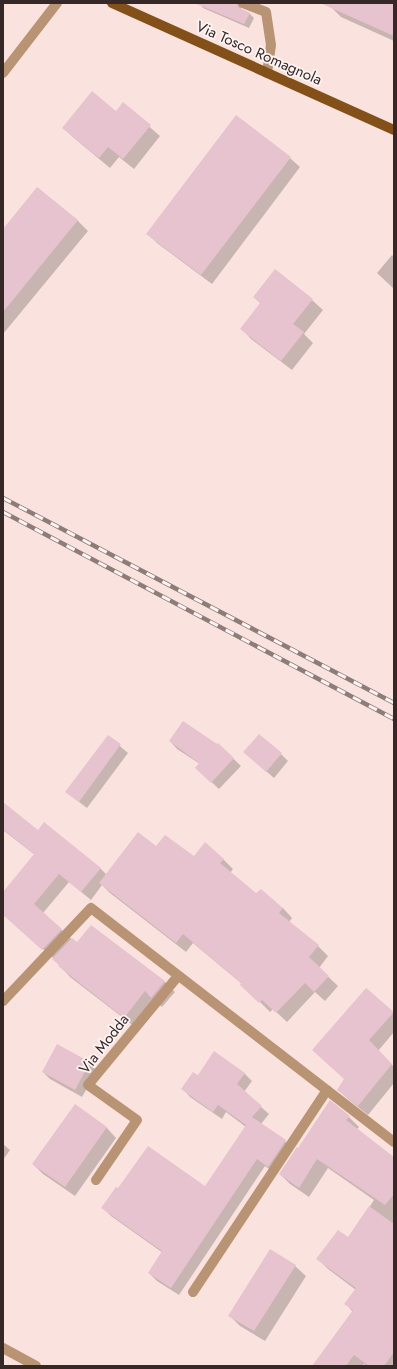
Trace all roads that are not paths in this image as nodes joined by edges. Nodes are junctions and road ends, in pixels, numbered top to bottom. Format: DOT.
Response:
graph roads {
  1 [pos="57,3"];
  2 [pos="243,3"];
  3 [pos="119,4"];
  4 [pos="3,73"];
  5 [pos="267,73"];
  6 [pos="394,130"];
  7 [pos="178,976"];
  8 [pos="3,1001"];
  9 [pos="326,1090"];
  10 [pos="394,1142"];
  11 [pos="96,1180"];
  12 [pos="193,1292"];
  13 [pos="3,1348"];
  14 [pos="36,1366"];
  1 -- 4 [label="street"];
  2 -- 5 [label="street"];
  3 -- 5 [label="main road, Via Tosco Romagnola"];
  5 -- 6 [label="main road, Via Tosco Romagnola"];
  7 -- 8 [label="street"];
  7 -- 9 [label="street"];
  7 -- 11 [label="street, Via Modda"];
  9 -- 10 [label="street"];
  9 -- 12 [label="street"];
  13 -- 14 [label="street"];
}
